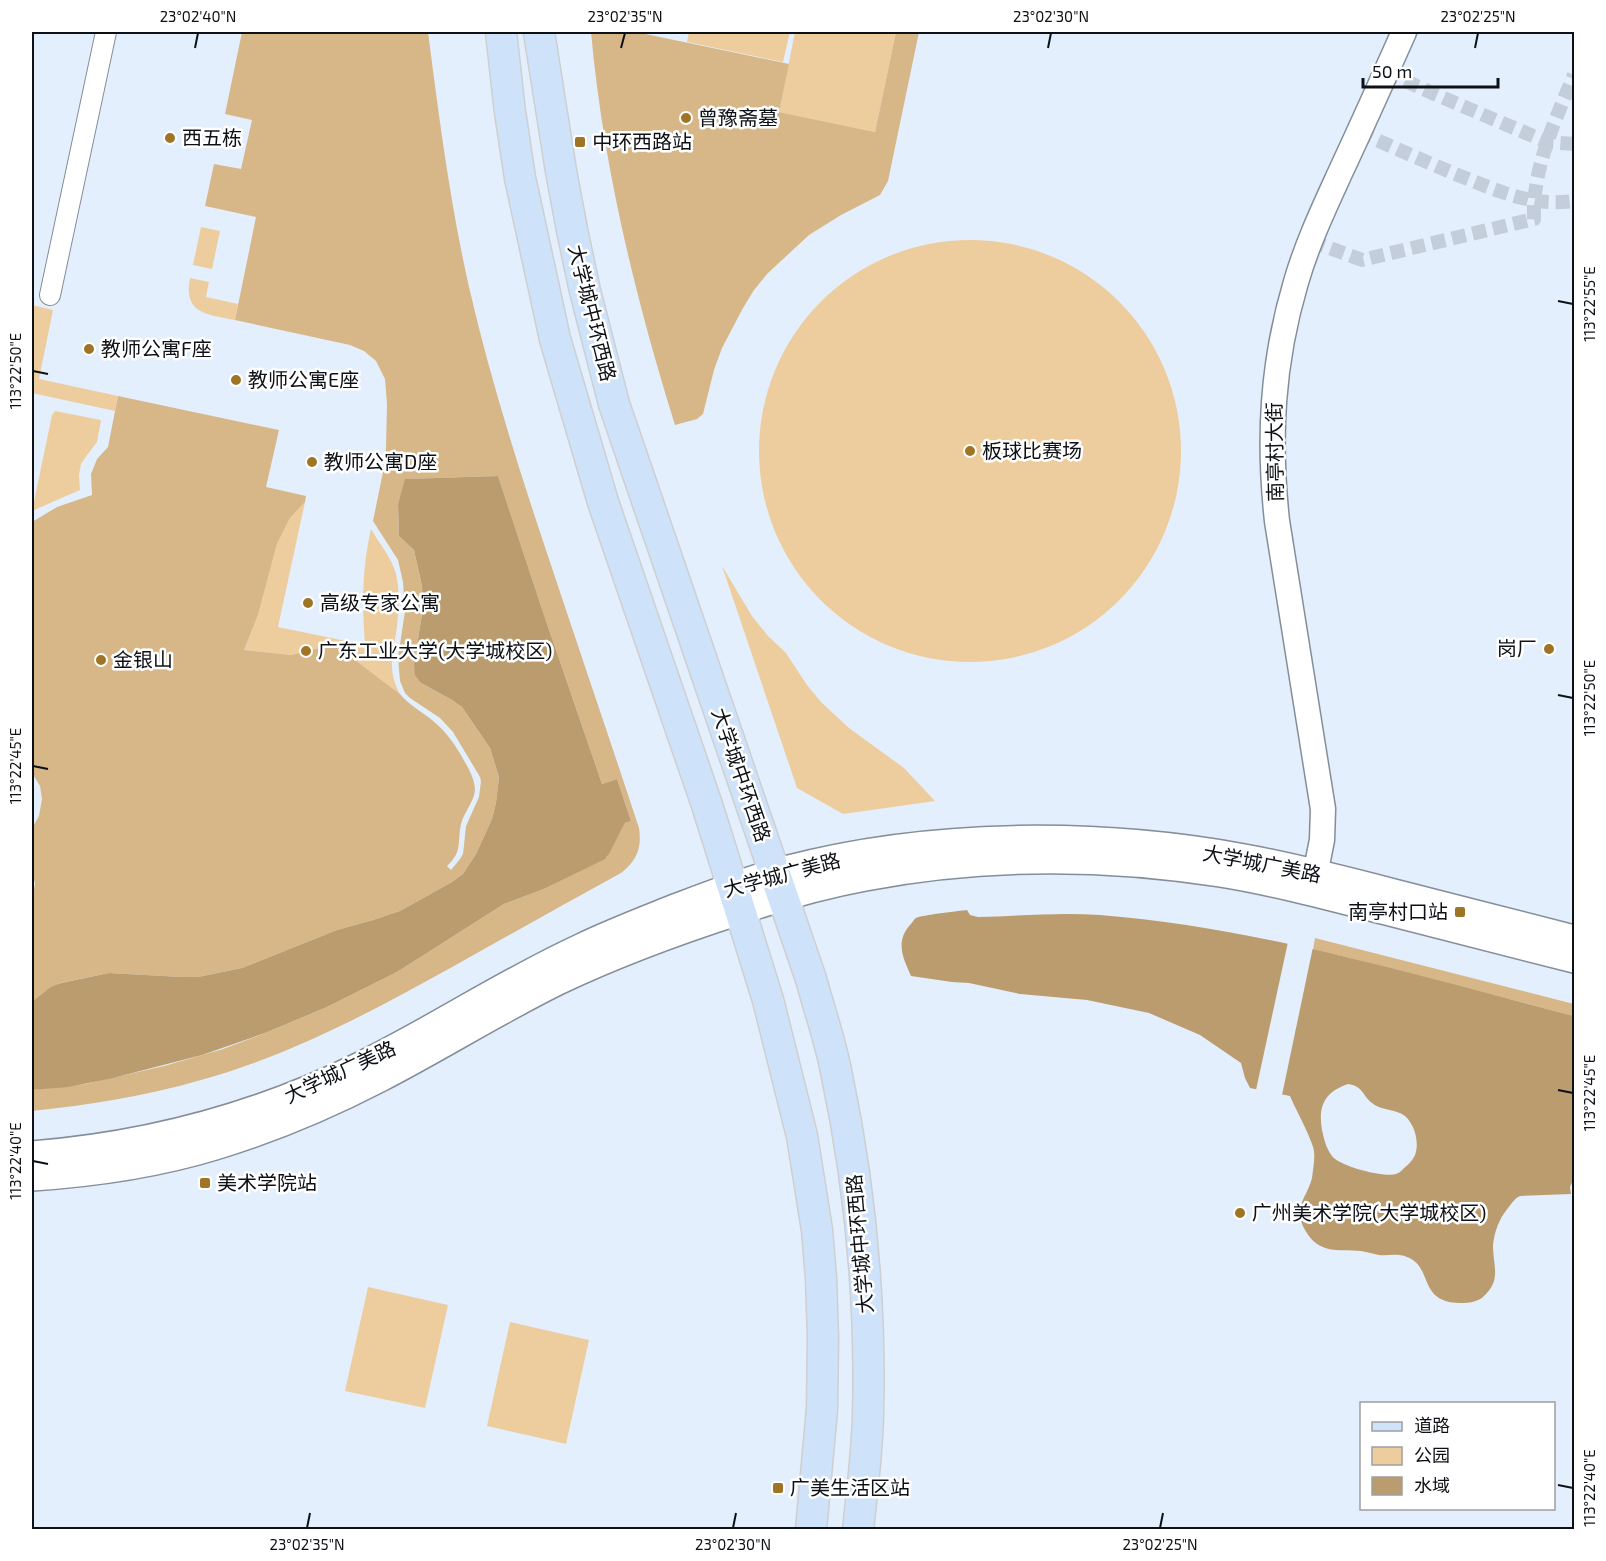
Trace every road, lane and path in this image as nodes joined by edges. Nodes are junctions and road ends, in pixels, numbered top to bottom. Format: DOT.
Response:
graph roads {
  1 [pos="106,32"];
  2 [pos="501,32"];
  3 [pos="539,32"];
  4 [pos="1404,32"];
  5 [pos="50,295"];
  6 [pos="1313,883"];
  7 [pos="779,885"];
  8 [pos="736,899"];
  9 [pos="1575,939"];
  10 [pos="1575,959"];
  11 [pos="32,1155"];
  12 [pos="32,1177"];
  13 [pos="811,1530"];
  14 [pos="858,1530"];
  1 -- 5 [label="street"];
  2 -- 8 [label="main road, 大学城中环西路"];
  3 -- 7 [label="main road, 大学城中环西路"];
  4 -- 6 [label="street, 南亭村大街"];
  6 -- 7 [label="main road, 大学城广美路"];
  6 -- 9 [label="main road, 大学城广美路"];
  6 -- 10 [label="main road, 大学城广美路"];
  7 -- 8 [label="main road, 大学城广美路"];
  7 -- 14 [label="main road, 大学城中环西路"];
  8 -- 11 [label="main road, 大学城广美路"];
  8 -- 12 [label="main road, 大学城广美路"];
  8 -- 13 [label="main road, 大学城中环西路"];
}
